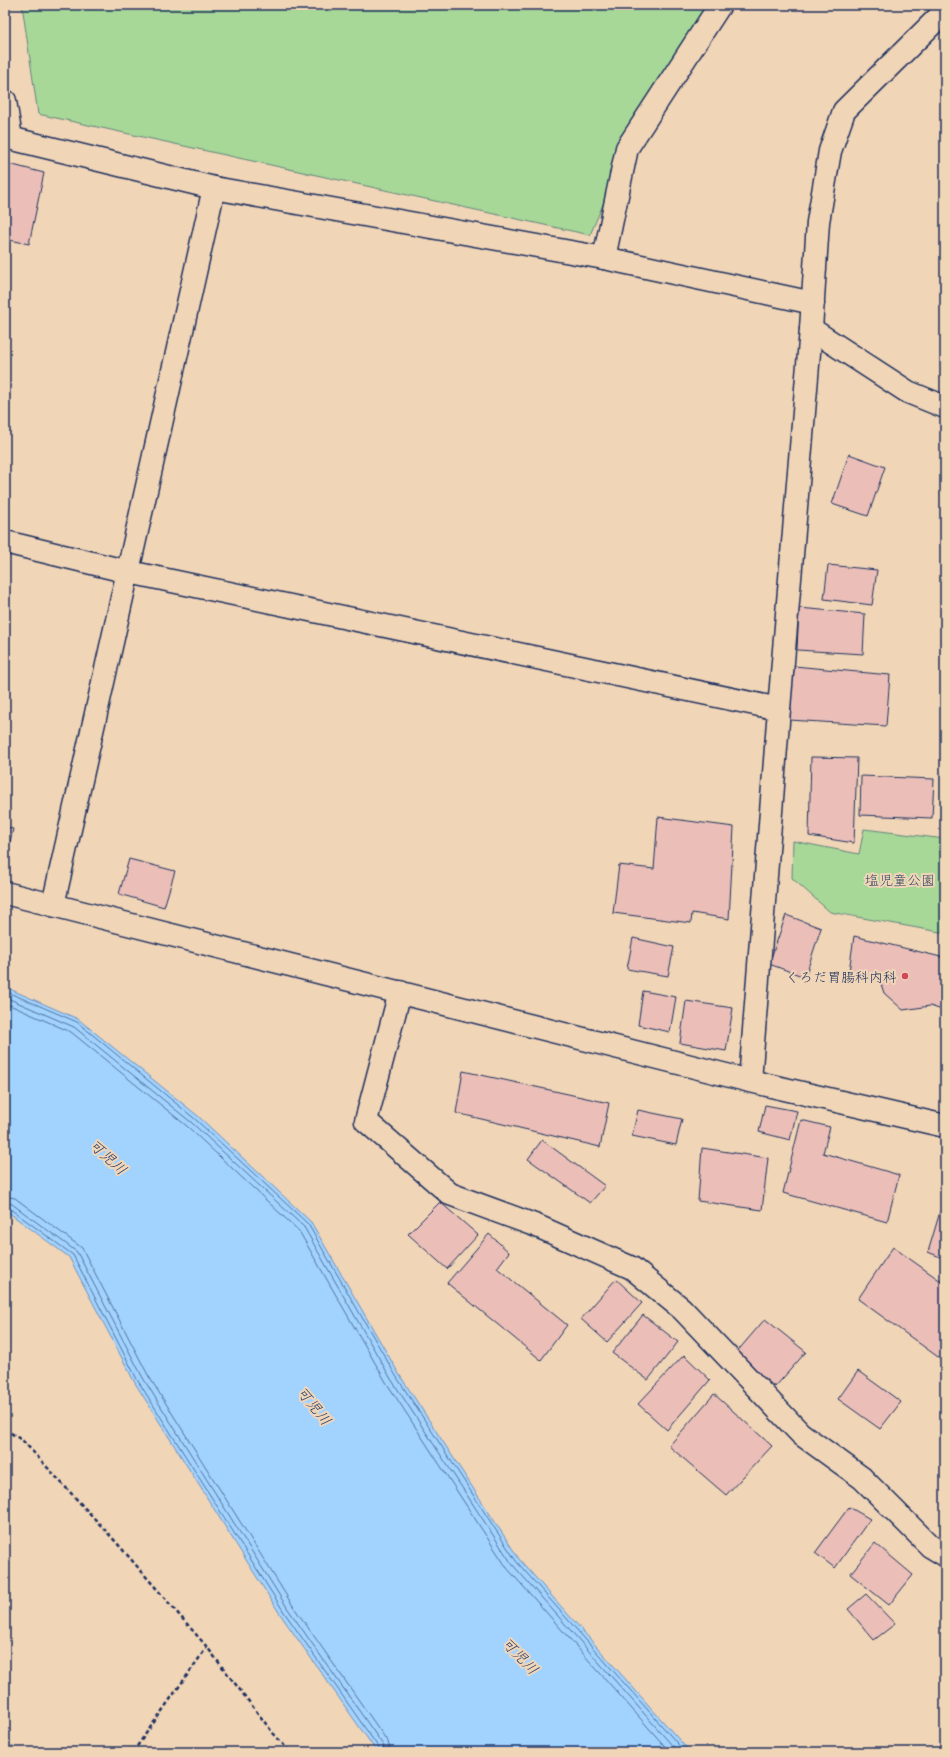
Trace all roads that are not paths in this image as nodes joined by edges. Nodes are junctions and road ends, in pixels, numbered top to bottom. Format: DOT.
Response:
graph roads {
  1 [pos="720,5"];
  2 [pos="945,11"];
  3 [pos="5,100"];
  4 [pos="8,137"];
  5 [pos="214,188"];
  6 [pos="604,258"];
  7 [pos="813,303"];
  8 [pos="811,329"];
  9 [pos="945,408"];
  10 [pos="5,542"];
  11 [pos="129,572"];
  12 [pos="779,709"];
  13 [pos="5,893"];
  14 [pos="53,905"];
  15 [pos="400,992"];
  16 [pos="750,1081"];
  17 [pos="945,1126"];
  18 [pos="945,1555"];
  1 -- 6 [label="street"];
  2 -- 7 [label="street"];
  3 -- 4 [label="street"];
  4 -- 5 [label="street"];
  5 -- 6 [label="street"];
  5 -- 11 [label="street"];
  6 -- 7 [label="street"];
  7 -- 8 [label="street"];
  8 -- 9 [label="street"];
  8 -- 12 [label="street"];
  10 -- 11 [label="street"];
  11 -- 12 [label="street"];
  11 -- 14 [label="street"];
  12 -- 16 [label="street"];
  13 -- 14 [label="street"];
  14 -- 15 [label="street"];
  15 -- 16 [label="street"];
  15 -- 18 [label="street"];
  16 -- 17 [label="street"];
}
